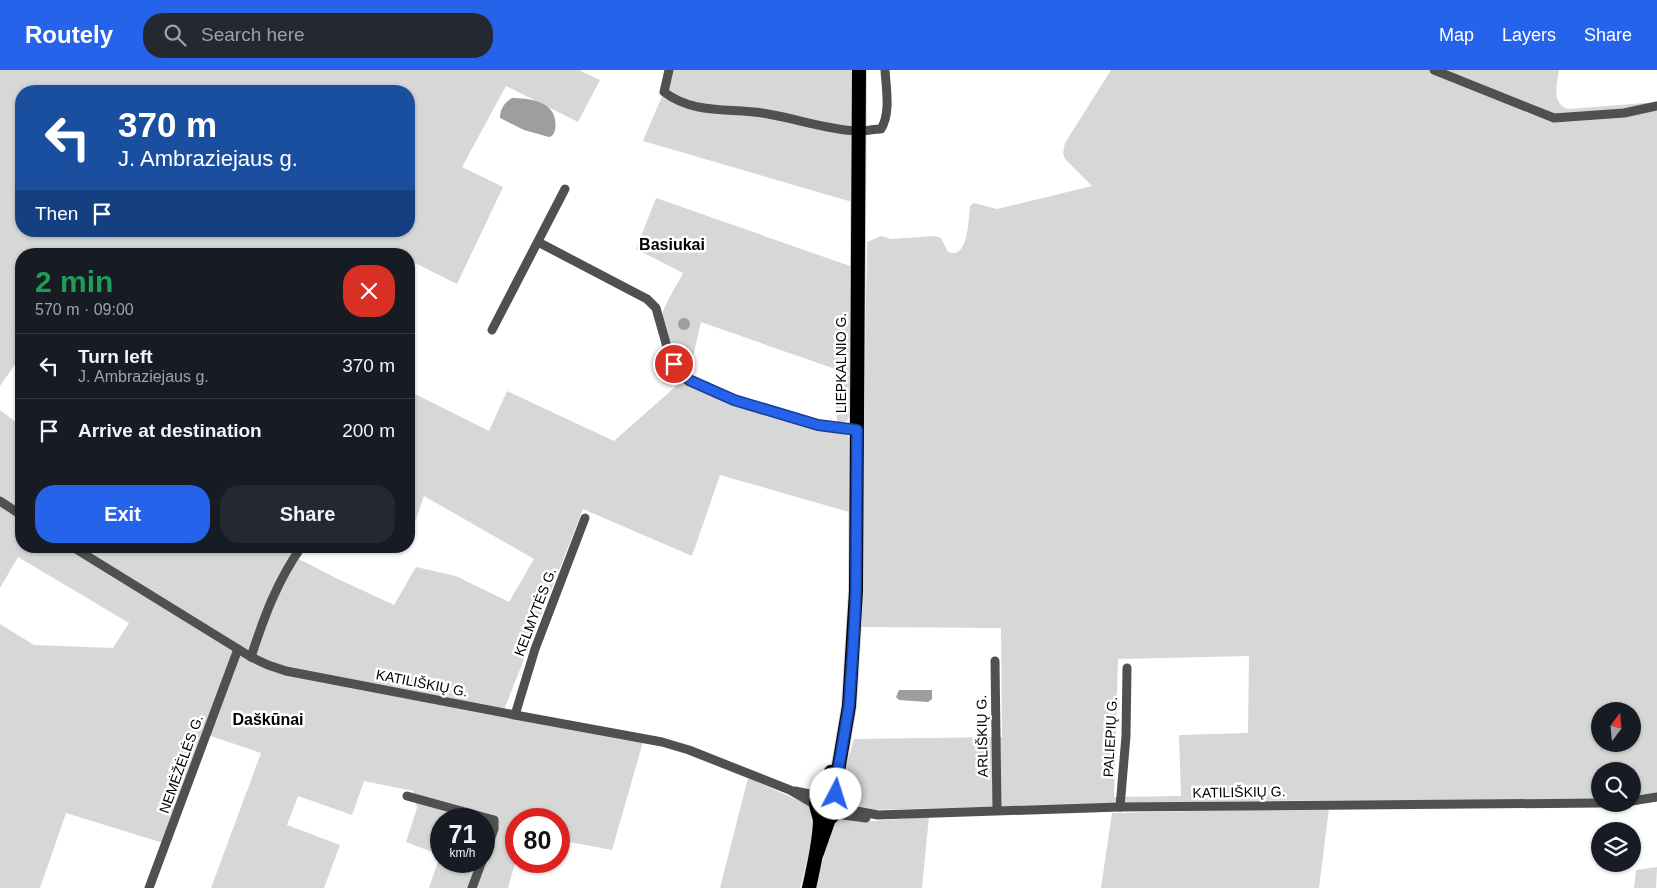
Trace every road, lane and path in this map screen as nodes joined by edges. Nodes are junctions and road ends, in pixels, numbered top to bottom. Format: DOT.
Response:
graph roads {
  1 [pos="669,70"];
  2 [pos="859,70"];
  3 [pos="885,70"];
  4 [pos="1434,70"];
  5 [pos="1657,106"];
  6 [pos="859,131"];
  7 [pos="565,189"];
  8 [pos="538,242"];
  9 [pos="492,330"];
  10 [pos="857,430"];
  11 [pos="0,502"];
  12 [pos="15,511"];
  13 [pos="585,518"];
  14 [pos="82,553"];
  15 [pos="297,553"];
  16 [pos="238,649"];
  17 [pos="251,657"];
  18 [pos="995,661"];
  19 [pos="1127,668"];
  20 [pos="515,715"];
  21 [pos="407,796"];
  22 [pos="1657,797"];
  23 [pos="1641,800"];
  24 [pos="1591,803"];
  25 [pos="828,804"];
  26 [pos="1120,807"];
  27 [pos="450,808"];
  28 [pos="997,810"];
  29 [pos="878,815"];
  30 [pos="478,873"];
  31 [pos="149,888"];
  32 [pos="472,888"];
  33 [pos="809,888"];
  1 -- 6 [label="street"];
  2 -- 6 [label="highway, LIEPKALNIO G."];
  3 -- 6 [label="street"];
  4 -- 5 [label="street"];
  6 -- 10 [label="highway, LIEPKALNIO G."];
  7 -- 8 [label="street"];
  8 -- 9 [label="street"];
  8 -- 10 [label="street"];
  10 -- 25 [label="highway, LIEPKALNIO G."];
  11 -- 12 [label="street"];
  13 -- 20 [label="street, KELMYTĖS G."];
  14 -- 16 [label="street, KATILIŠKIŲ G."];
  15 -- 17 [label="street"];
  16 -- 17 [label="street, KATILIŠKIŲ G."];
  16 -- 31 [label="street, NEMĖŽĖLĖS G."];
  17 -- 20 [label="street, KATILIŠKIŲ G."];
  18 -- 28 [label="street, ARLIŠKIŲ G."];
  19 -- 26 [label="street, PALIEPIŲ G."];
  20 -- 25 [label="street, KATILIŠKIŲ G."];
  21 -- 27 [label="street"];
  22 -- 23 [label="street"];
  24 -- 26 [label="street, KATILIŠKIŲ G."];
  25 -- 29 [label="street, KATILIŠKIŲ G."];
  25 -- 29 [label="street, KATILIŠKIŲ G."];
  25 -- 33 [label="highway, LIEPKALNIO G."];
  26 -- 28 [label="street, KATILIŠKIŲ G."];
  28 -- 29 [label="street, KATILIŠKIŲ G."];
  30 -- 32 [label="street"];
}
